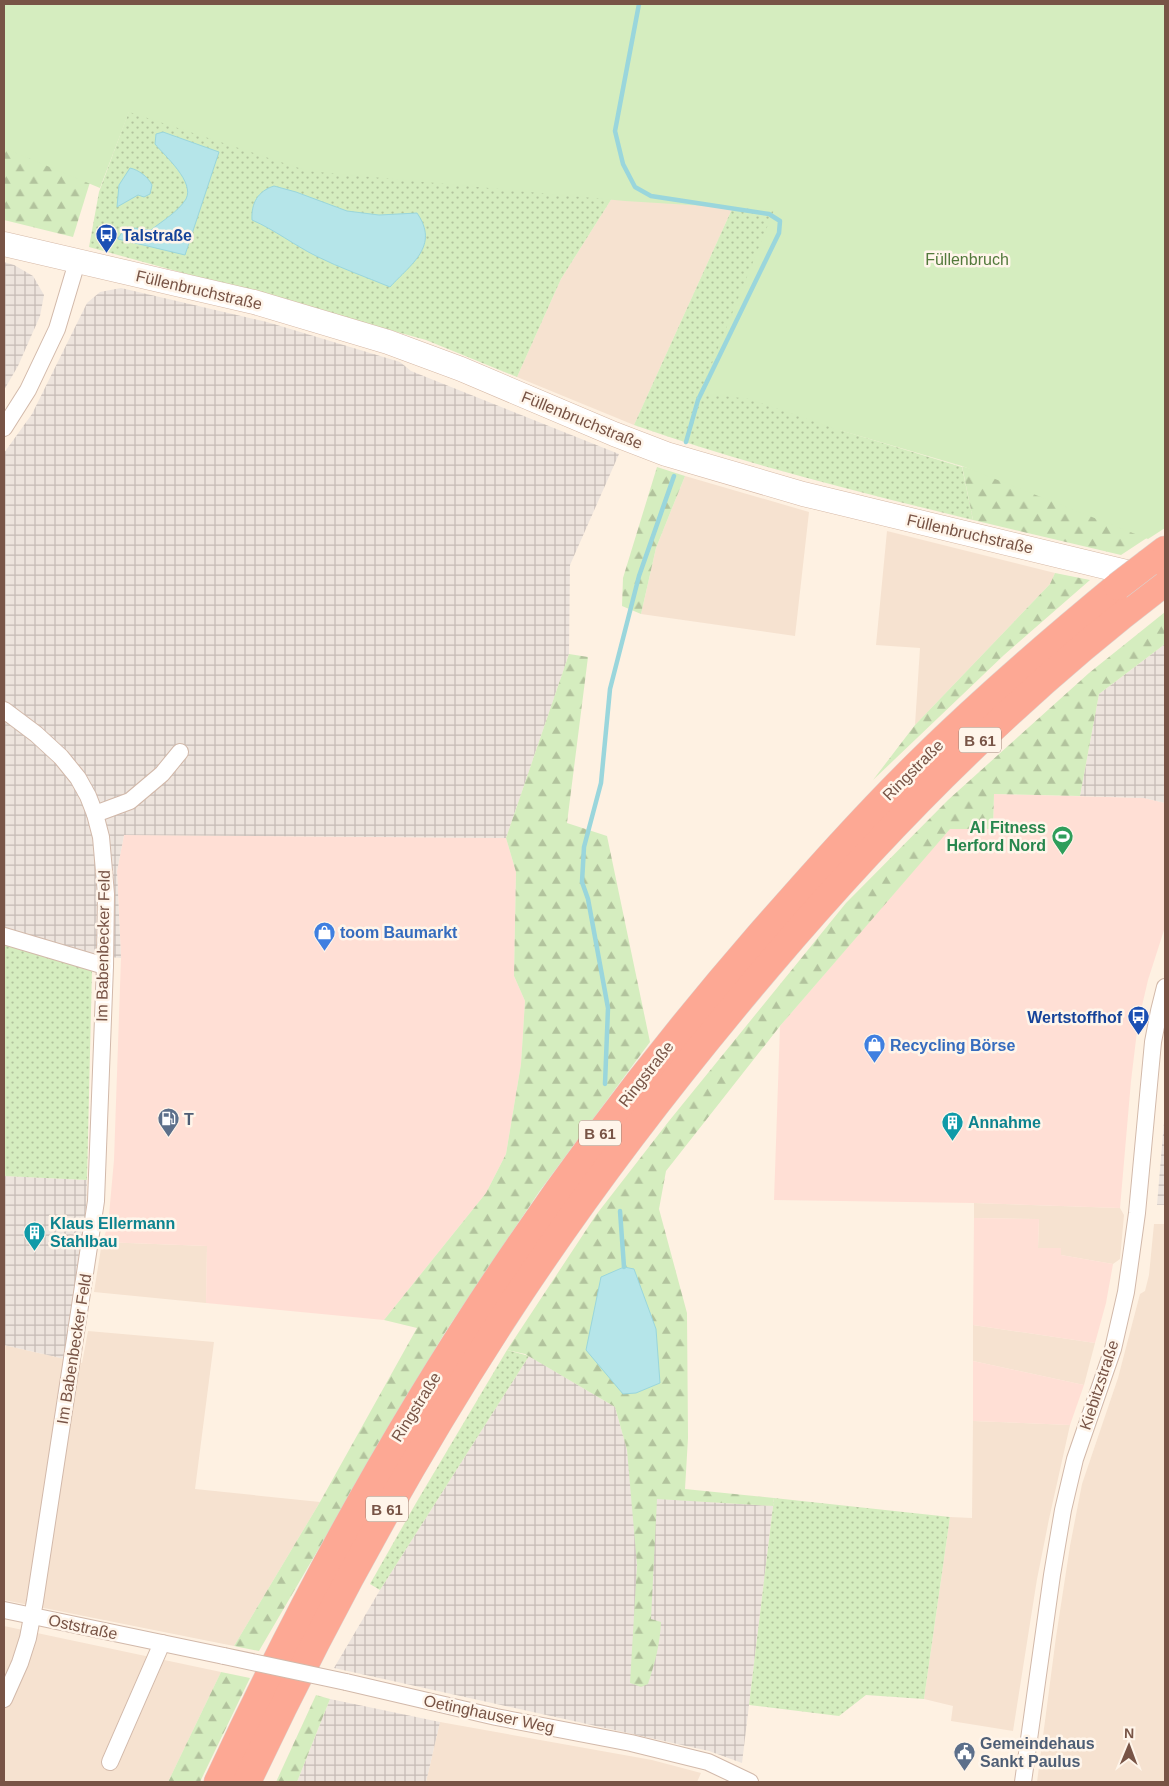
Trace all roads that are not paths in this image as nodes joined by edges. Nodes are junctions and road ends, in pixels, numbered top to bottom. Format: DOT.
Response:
graph roads {
  1 [pos="4,244"];
  2 [pos="77,262"];
  3 [pos="4,428"];
  4 [pos="1159,574"];
  5 [pos="4,710"];
  6 [pos="180,752"];
  7 [pos="95,814"];
  8 [pos="4,936"];
  9 [pos="105,966"];
  10 [pos="1165,987"];
  11 [pos="4,1610"];
  12 [pos="32,1616"];
  13 [pos="162,1643"];
  14 [pos="224,1656"];
  15 [pos="4,1699"];
  16 [pos="110,1762"];
  17 [pos="218,1782"];
  18 [pos="247,1782"];
  19 [pos="750,1782"];
  20 [pos="1023,1782"];
  21 [pos="1027,1782"];
  1 -- 2 [label="street, Füllenbruchstraße"];
  2 -- 3 [label="street"];
  2 -- 4 [label="street, Füllenbruchstraße"];
  4 -- 17 [label="highway, Ringstraße / B 61, bridge"];
  4 -- 18 [label="highway, Ringstraße / B 61"];
  5 -- 7 [label="street, Im Babenbecker Feld"];
  6 -- 7 [label="street"];
  7 -- 9 [label="street, Im Babenbecker Feld"];
  8 -- 9 [label="street"];
  9 -- 12 [label="street, Im Babenbecker Feld"];
  10 -- 20 [label="street, Kiebitzstraße"];
  11 -- 12 [label="street, Oststraße"];
  12 -- 13 [label="street, Oststraße"];
  12 -- 15 [label="street, Im Babenbecker Feld"];
  13 -- 14 [label="street, Oststraße"];
  13 -- 16 [label="street"];
  14 -- 19 [label="street, Oetinghauser Weg, bridge"];
  20 -- 21 [label="street"];
}
